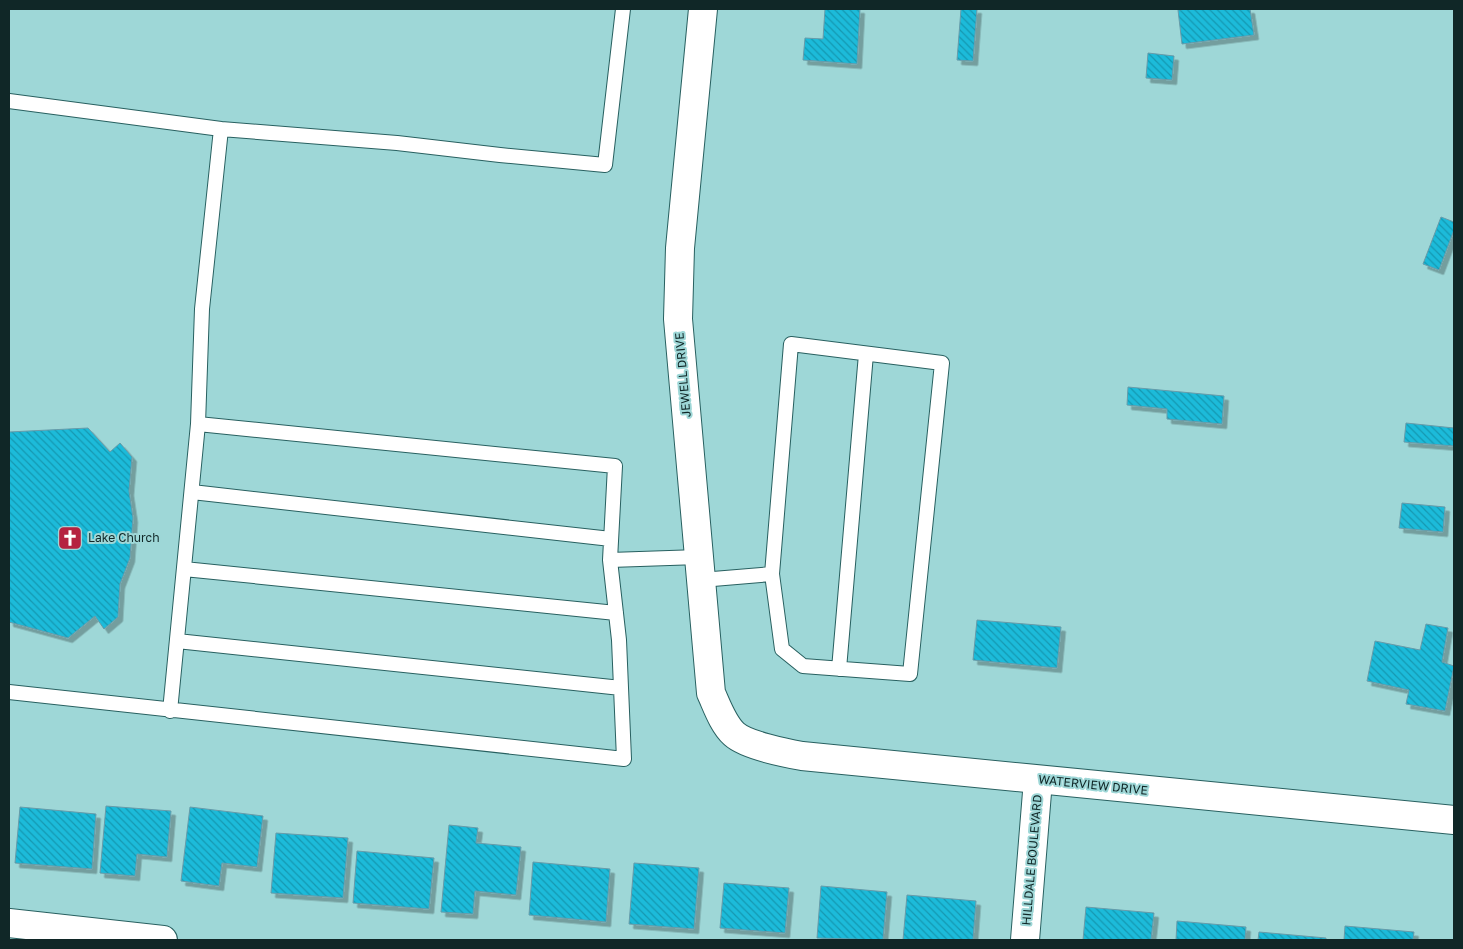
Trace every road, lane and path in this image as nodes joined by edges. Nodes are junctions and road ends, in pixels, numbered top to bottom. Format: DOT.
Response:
graph roads {
  1 [pos="624,9"];
  2 [pos="703,9"];
  3 [pos="9,101"];
  4 [pos="221,129"];
  5 [pos="866,354"];
  6 [pos="198,424"];
  7 [pos="192,492"];
  8 [pos="611,539"];
  9 [pos="610,560"];
  10 [pos="700,568"];
  11 [pos="184,569"];
  12 [pos="772,574"];
  13 [pos="616,613"];
  14 [pos="177,640"];
  15 [pos="839,669"];
  16 [pos="621,688"];
  17 [pos="9,692"];
  18 [pos="170,711"];
  19 [pos="735,735"];
  20 [pos="1038,780"];
  21 [pos="1454,820"];
  22 [pos="9,923"];
  23 [pos="163,940"];
  24 [pos="1025,940"];
  1 -- 4 [label="lane"];
  2 -- 10 [label="street, JEWELL DRIVE"];
  3 -- 4 [label="lane"];
  4 -- 6 [label="lane"];
  5 -- 12 [label="lane"];
  5 -- 15 [label="lane"];
  5 -- 15 [label="lane"];
  6 -- 7 [label="lane"];
  6 -- 8 [label="lane"];
  7 -- 8 [label="lane"];
  7 -- 11 [label="lane"];
  8 -- 9 [label="lane"];
  9 -- 10 [label="lane"];
  9 -- 13 [label="lane"];
  10 -- 12 [label="lane"];
  10 -- 19 [label="street, JEWELL DRIVE"];
  11 -- 13 [label="lane"];
  11 -- 14 [label="lane"];
  12 -- 15 [label="lane"];
  13 -- 16 [label="lane"];
  14 -- 16 [label="lane"];
  14 -- 18 [label="lane"];
  16 -- 18 [label="lane"];
  17 -- 18 [label="lane"];
  19 -- 20 [label="street, WATERVIEW DRIVE"];
  20 -- 21 [label="street, WATERVIEW DRIVE"];
  20 -- 24 [label="street, HILLDALE BOULEVARD"];
  22 -- 23 [label="street"];
}
